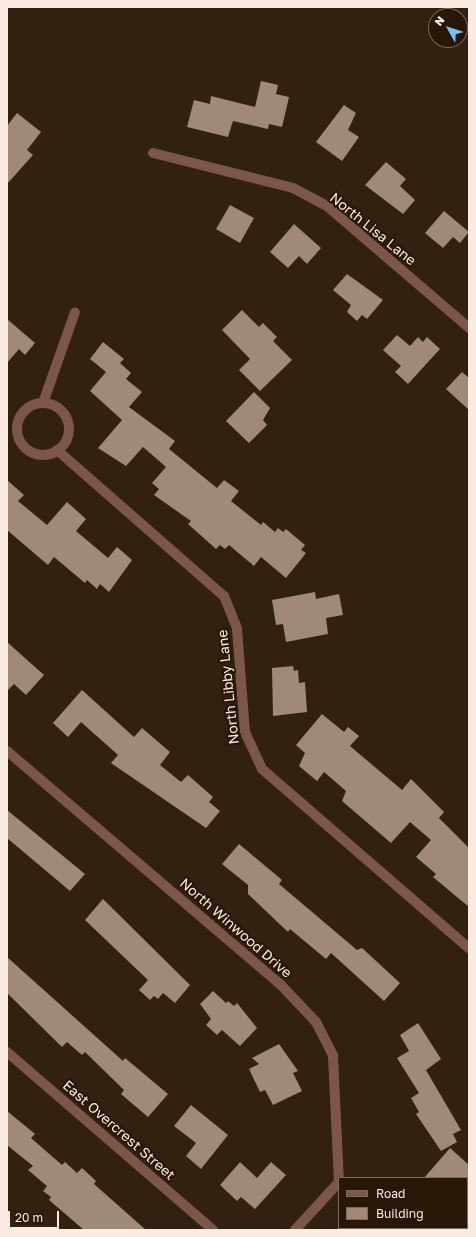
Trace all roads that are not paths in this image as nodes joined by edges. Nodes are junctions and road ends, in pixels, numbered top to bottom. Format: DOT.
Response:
graph roads {
  1 [pos="153,153"];
  2 [pos="75,312"];
  3 [pos="469,328"];
  4 [pos="43,403"];
  5 [pos="57,450"];
  6 [pos="7,751"];
  7 [pos="469,948"];
  8 [pos="7,1052"];
  9 [pos="338,1184"];
  10 [pos="213,1230"];
  11 [pos="295,1230"];
  1 -- 3 [label="street, North Lisa Lane"];
  2 -- 4 [label="street"];
  4 -- 5 [label="street"];
  4 -- 5 [label="street"];
  5 -- 7 [label="street, North Libby Lane"];
  6 -- 9 [label="street, North Winwood Drive"];
  8 -- 10 [label="street, East Overcrest Street"];
  9 -- 11 [label="street"];
}
